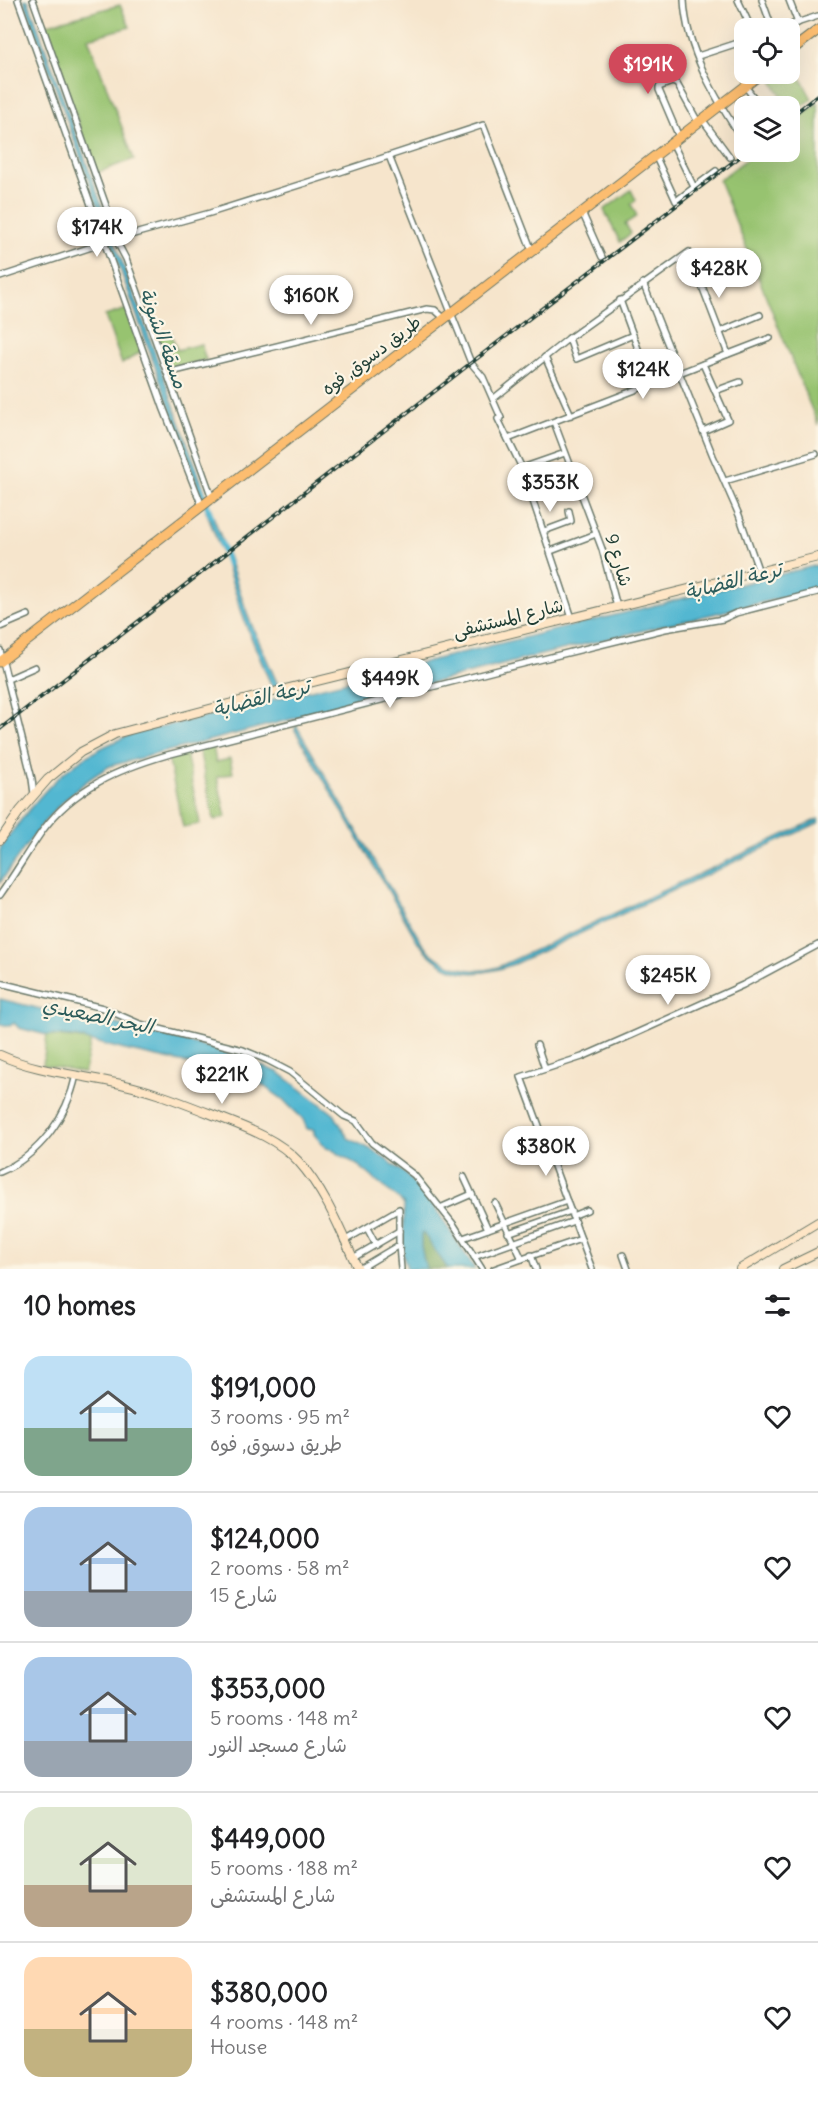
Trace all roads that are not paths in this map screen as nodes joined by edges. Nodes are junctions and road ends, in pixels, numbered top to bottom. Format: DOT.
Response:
graph roads {
  1 [pos="18,0"];
  2 [pos="33,0"];
  3 [pos="684,0"];
  4 [pos="738,0"];
  5 [pos="762,0"];
  6 [pos="789,0"];
  7 [pos="818,16"];
  8 [pos="746,18"];
  9 [pos="768,18"];
  10 [pos="796,18"];
  11 [pos="800,22"];
  12 [pos="818,30"];
  13 [pos="734,44"];
  14 [pos="800,44"];
  15 [pos="698,56"];
  16 [pos="748,84"];
  17 [pos="745,86"];
  18 [pos="752,96"];
  19 [pos="720,105"];
  20 [pos="700,120"];
  21 [pos="734,127"];
  22 [pos="676,139"];
  23 [pos="655,155"];
  24 [pos="389,156"];
  25 [pos="730,157"];
  26 [pos="716,171"];
  27 [pos="694,187"];
  28 [pos="582,212"];
  29 [pos="116,239"];
  30 [pos="105,243"];
  31 [pos="532,251"];
  32 [pos="602,257"];
  33 [pos="741,267"];
  34 [pos="0,277"];
  35 [pos="644,283"];
  36 [pos="700,284"];
  37 [pos="620,300"];
  38 [pos="760,315"];
  39 [pos="449,317"];
  40 [pos="719,332"];
  41 [pos="633,335"];
  42 [pos="569,338"];
  43 [pos="770,338"];
  44 [pos="728,354"];
  45 [pos="545,357"];
  46 [pos="703,364"];
  47 [pos="164,366"];
  48 [pos="150,370"];
  49 [pos="167,373"];
  50 [pos="680,373"];
  51 [pos="740,382"];
  52 [pos="651,384"];
  53 [pos="715,391"];
  54 [pos="493,399"];
  55 [pos="572,415"];
  56 [pos="183,416"];
  57 [pos="169,421"];
  58 [pos="554,422"];
  59 [pos="703,431"];
  60 [pos="508,440"];
  61 [pos="566,453"];
  62 [pos="816,454"];
  63 [pos="522,468"];
  64 [pos="574,474"];
  65 [pos="725,481"];
  66 [pos="530,490"];
  67 [pos="212,498"];
  68 [pos="202,506"];
  69 [pos="569,512"];
  70 [pos="544,531"];
  71 [pos="596,534"];
  72 [pos="551,551"];
  73 [pos="818,557"];
  74 [pos="759,572"];
  75 [pos="818,592"];
  76 [pos="617,607"];
  77 [pos="28,615"];
  78 [pos="573,618"];
  79 [pos="0,627"];
  80 [pos="0,650"];
  81 [pos="1,661"];
  82 [pos="35,668"];
  83 [pos="8,679"];
  84 [pos="34,794"];
  85 [pos="0,840"];
  86 [pos="0,895"];
  87 [pos="818,945"];
  88 [pos="0,983"];
  89 [pos="537,1045"];
  90 [pos="0,1055"];
  91 [pos="545,1069"];
  92 [pos="76,1076"];
  93 [pos="0,1172"];
  94 [pos="464,1177"];
  95 [pos="472,1194"];
  96 [pos="567,1201"];
  97 [pos="495,1203"];
  98 [pos="440,1208"];
  99 [pos="587,1210"];
  100 [pos="572,1216"];
  101 [pos="818,1222"];
  102 [pos="503,1224"];
  103 [pos="367,1228"];
  104 [pos="488,1229"];
  105 [pos="399,1231"];
  106 [pos="508,1233"];
  107 [pos="464,1238"];
  108 [pos="581,1239"];
  109 [pos="344,1240"];
  110 [pos="513,1242"];
  111 [pos="376,1245"];
  112 [pos="399,1245"];
  113 [pos="818,1252"];
  114 [pos="531,1255"];
  115 [pos="623,1255"];
  116 [pos="474,1257"];
  117 [pos="352,1258"];
  118 [pos="522,1259"];
  119 [pos="358,1269"];
  120 [pos="401,1269"];
  121 [pos="482,1269"];
  122 [pos="494,1269"];
  123 [pos="536,1269"];
  124 [pos="592,1269"];
  125 [pos="628,1269"];
  126 [pos="740,1269"];
  127 [pos="783,1269"];
  1 -- 30 [label="street"];
  2 -- 29 [label="street"];
  3 -- 15 [label="street"];
  4 -- 8 [label="street"];
  5 -- 9 [label="street"];
  6 -- 10 [label="street"];
  7 -- 11 [label="street"];
  12 -- 14 [label="main road"];
  13 -- 15 [label="street"];
  15 -- 19 [label="street"];
  16 -- 17 [label="main road, طريق دسوق, فوه"];
  17 -- 18 [label="street"];
  17 -- 19 [label="main road, طريق دسوق, فوه"];
  19 -- 20 [label="main road, طريق دسوق, فوه"];
  19 -- 21 [label="street"];
  20 -- 22 [label="main road, طريق دسوق, فوه"];
  20 -- 22 [label="street"];
  20 -- 25 [label="street"];
  22 -- 23 [label="main road, طريق دسوق, فوه"];
  22 -- 27 [label="street"];
  23 -- 27 [label="street"];
  23 -- 28 [label="main road, طريق دسوق, فوه"];
  24 -- 29 [label="street"];
  24 -- 31 [label="street"];
  24 -- 39 [label="street"];
  26 -- 27 [label="street"];
  28 -- 31 [label="main road, طريق دسوق, فوه"];
  28 -- 32 [label="street"];
  29 -- 30 [label="street"];
  29 -- 47 [label="street"];
  30 -- 34 [label="street"];
  30 -- 48 [label="street"];
  31 -- 39 [label="main road, طريق دسوق, فوه"];
  33 -- 36 [label="street"];
  35 -- 36 [label="street"];
  35 -- 37 [label="street"];
  35 -- 50 [label="street"];
  36 -- 40 [label="street"];
  37 -- 41 [label="street"];
  37 -- 42 [label="street"];
  38 -- 40 [label="street"];
  39 -- 49 [label="street"];
  39 -- 54 [label="street"];
  39 -- 67 [label="main road, طريق دسوق, فوه"];
  40 -- 44 [label="street"];
  41 -- 42 [label="street"];
  41 -- 52 [label="street"];
  42 -- 45 [label="street"];
  43 -- 44 [label="street"];
  44 -- 46 [label="street"];
  45 -- 54 [label="street"];
  45 -- 55 [label="street"];
  46 -- 50 [label="street"];
  46 -- 53 [label="street"];
  47 -- 48 [label="street"];
  47 -- 49 [label="street"];
  48 -- 57 [label="street"];
  49 -- 56 [label="street"];
  50 -- 52 [label="street"];
  50 -- 59 [label="street"];
  51 -- 53 [label="street"];
  52 -- 55 [label="street"];
  53 -- 59 [label="street"];
  54 -- 60 [label="street"];
  55 -- 58 [label="street"];
  56 -- 57 [label="street"];
  56 -- 67 [label="street"];
  57 -- 68 [label="street"];
  58 -- 60 [label="street"];
  58 -- 61 [label="street, شارع 9"];
  59 -- 65 [label="street"];
  60 -- 63 [label="street"];
  61 -- 63 [label="street"];
  61 -- 64 [label="street, شارع 9"];
  62 -- 65 [label="street"];
  63 -- 66 [label="street"];
  64 -- 66 [label="street"];
  64 -- 71 [label="street, شارع 9"];
  65 -- 74 [label="street"];
  66 -- 70 [label="street"];
  67 -- 68 [label="main road, طريق دسوق, فوه"];
  68 -- 81 [label="main road, طريق دسوق, فوه"];
  69 -- 70 [label="street"];
  70 -- 72 [label="street"];
  71 -- 72 [label="street"];
  71 -- 76 [label="street, شارع 9"];
  72 -- 78 [label="street"];
  73 -- 74 [label="main road, شارع المستشفى"];
  74 -- 76 [label="main road, شارع المستشفى"];
  75 -- 86 [label="street"];
  76 -- 78 [label="main road, شارع المستشفى"];
  77 -- 79 [label="street"];
  78 -- 84 [label="main road, شارع المستشفى"];
  80 -- 81 [label="street"];
  81 -- 83 [label="street"];
  82 -- 83 [label="street"];
  83 -- 84 [label="street"];
  84 -- 85 [label="main road, شارع المستشفى"];
  87 -- 91 [label="street"];
  88 -- 98 [label="street"];
  89 -- 91 [label="street"];
  90 -- 92 [label="main road"];
  91 -- 96 [label="street"];
  92 -- 93 [label="street"];
  92 -- 109 [label="main road"];
  94 -- 95 [label="street"];
  95 -- 98 [label="street"];
  95 -- 104 [label="street"];
  96 -- 100 [label="street"];
  96 -- 102 [label="street"];
  97 -- 102 [label="street"];
  98 -- 107 [label="street"];
  99 -- 100 [label="street"];
  100 -- 106 [label="street"];
  100 -- 108 [label="street"];
  100 -- 110 [label="street"];
  101 -- 126 [label="main road"];
  102 -- 104 [label="street"];
  102 -- 106 [label="street"];
  103 -- 105 [label="street"];
  103 -- 109 [label="street"];
  103 -- 111 [label="street"];
  104 -- 107 [label="street"];
  105 -- 111 [label="street"];
  105 -- 112 [label="street"];
  106 -- 110 [label="street"];
  107 -- 116 [label="street"];
  108 -- 114 [label="street"];
  108 -- 124 [label="street"];
  109 -- 117 [label="main road"];
  110 -- 116 [label="street"];
  110 -- 118 [label="street"];
  111 -- 117 [label="street"];
  112 -- 119 [label="street"];
  112 -- 120 [label="street"];
  113 -- 127 [label="main road"];
  114 -- 118 [label="street"];
  114 -- 123 [label="street"];
  115 -- 125 [label="street"];
  116 -- 121 [label="street"];
  117 -- 119 [label="main road"];
  118 -- 122 [label="street"];
}
